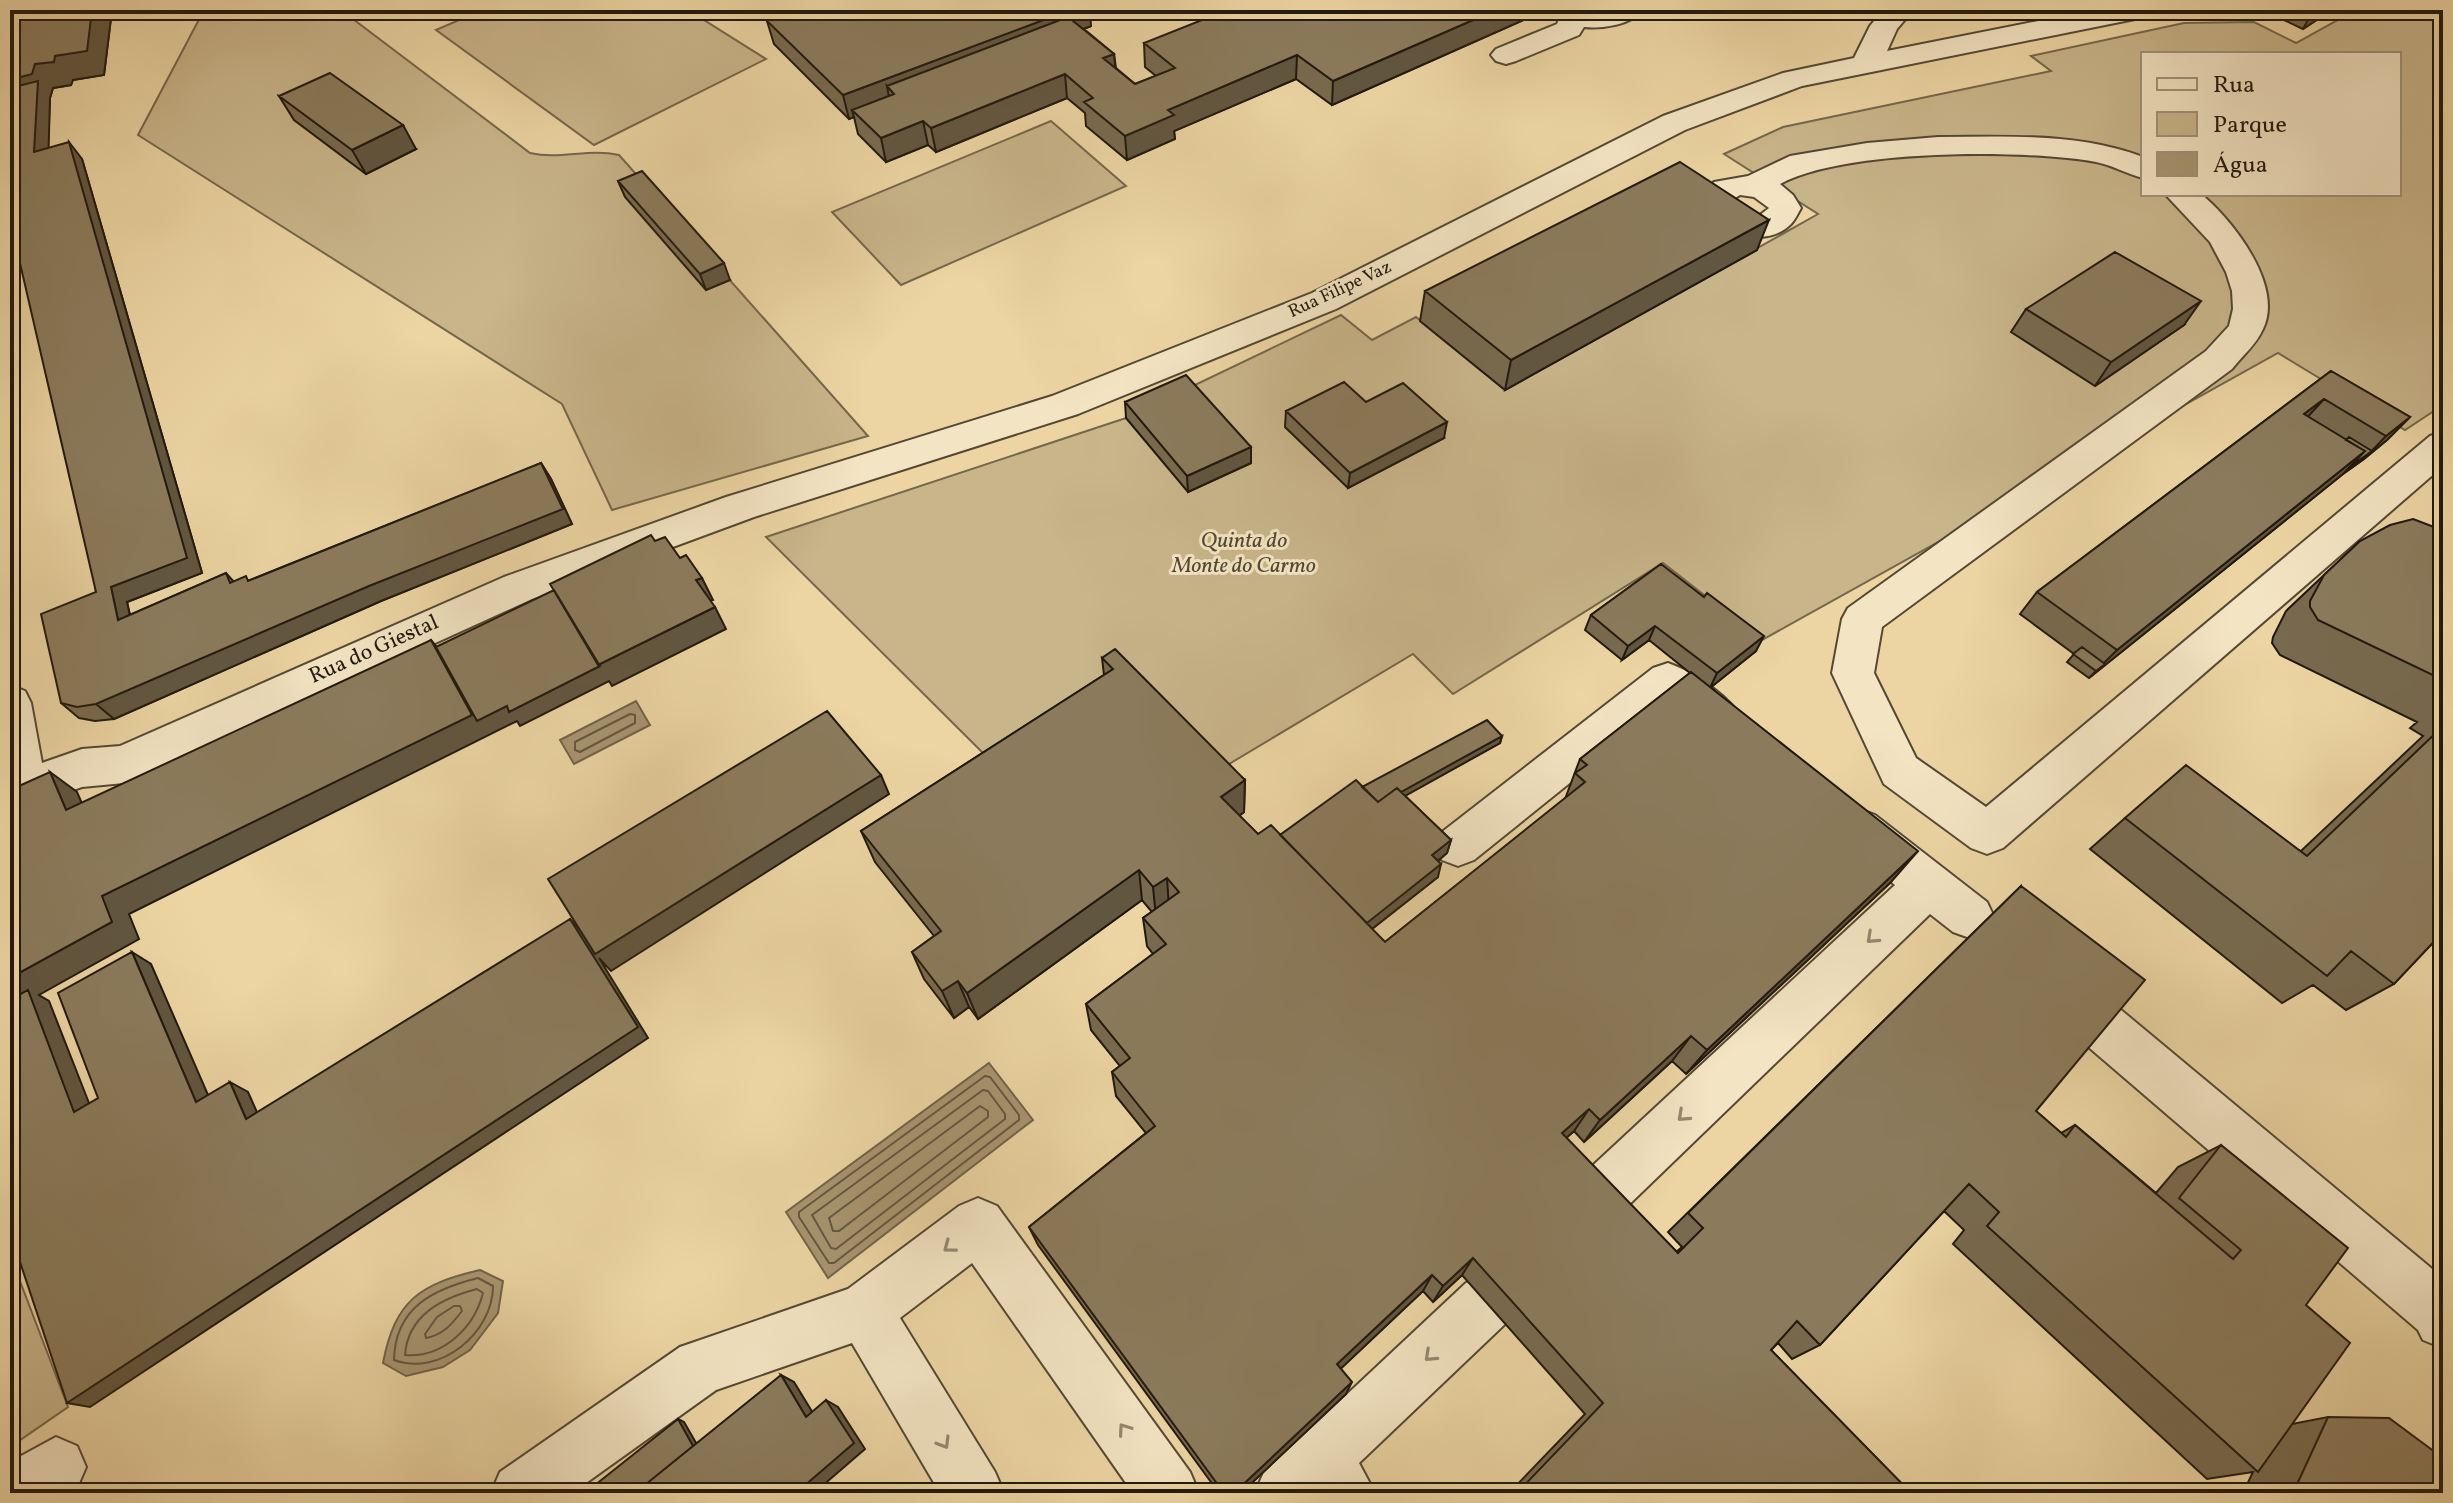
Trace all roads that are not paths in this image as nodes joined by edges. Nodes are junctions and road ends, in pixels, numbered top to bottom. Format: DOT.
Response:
graph roads {
  1 [pos="1628,10"];
  2 [pos="1899,10"];
  3 [pos="2135,10"];
  4 [pos="1572,13"];
  5 [pos="1506,55"];
  6 [pos="1866,64"];
  7 [pos="2141,167"];
  8 [pos="1754,186"];
  9 [pos="2184,196"];
  10 [pos="2443,445"];
  11 [pos="740,507"];
  12 [pos="10,703"];
  13 [pos="1755,748"];
  14 [pos="17,790"];
  15 [pos="1829,806"];
  16 [pos="1458,846"];
  17 [pos="1929,884"];
  18 [pos="1970,917"];
  19 [pos="2103,1027"];
  20 [pos="1593,1202"];
  21 [pos="1486,1303"];
  22 [pos="864,1311"];
  23 [pos="2441,1311"];
  24 [pos="1317,1482"];
  25 [pos="521,1493"];
  26 [pos="974,1493"];
  27 [pos="1169,1493"];
  1 -- 4 [label="street"];
  2 -- 6 [label="street"];
  3 -- 6 [label="street, Rua Filipe Vaz"];
  4 -- 5 [label="street"];
  6 -- 11 [label="street, Rua Filipe Vaz"];
  7 -- 8 [label="street"];
  9 -- 10 [label="street"];
  11 -- 14 [label="street, Rua do Giestal"];
  12 -- 14 [label="street"];
  13 -- 16 [label="street"];
  15 -- 17 [label="street"];
  17 -- 18 [label="street"];
  17 -- 20 [label="street, one-way"];
  19 -- 23 [label="street"];
  21 -- 24 [label="street, one-way"];
  22 -- 25 [label="street"];
  22 -- 26 [label="street, one-way"];
  27 -- 22 [label="street, one-way"];
}
